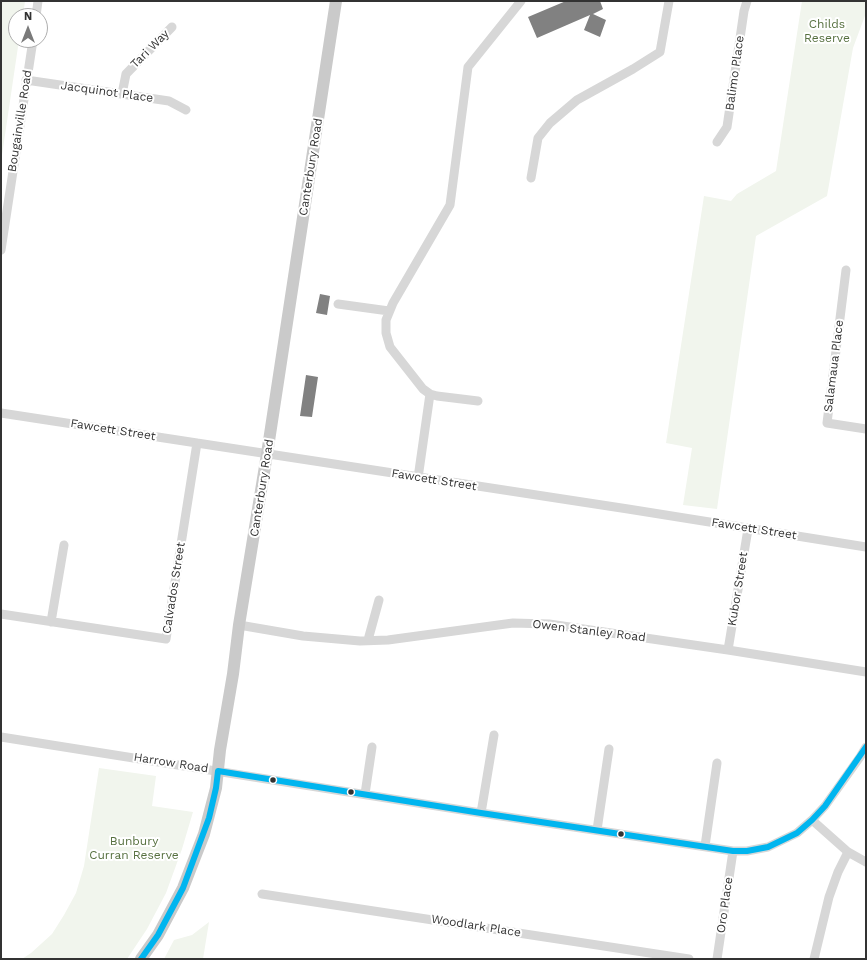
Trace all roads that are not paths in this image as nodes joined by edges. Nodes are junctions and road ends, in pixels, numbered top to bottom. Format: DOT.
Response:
graph roads {
  1 [pos="336,1"];
  2 [pos="521,1"];
  3 [pos="669,1"];
  4 [pos="747,1"];
  5 [pos="172,27"];
  6 [pos="32,48"];
  7 [pos="26,80"];
  8 [pos="122,94"];
  9 [pos="186,110"];
  10 [pos="717,142"];
  11 [pos="531,178"];
  12 [pos="1,250"];
  13 [pos="846,270"];
  14 [pos="338,304"];
  15 [pos="389,311"];
  16 [pos="430,394"];
  17 [pos="478,401"];
  18 [pos="1,413"];
  19 [pos="866,429"];
  20 [pos="197,443"];
  21 [pos="267,454"];
  22 [pos="418,478"];
  23 [pos="748,529"];
  24 [pos="64,545"];
  25 [pos="866,547"];
  26 [pos="379,600"];
  27 [pos="1,614"];
  28 [pos="51,622"];
  29 [pos="239,625"];
  30 [pos="368,640"];
  31 [pos="728,650"];
  32 [pos="866,672"];
  33 [pos="494,736"];
  34 [pos="1,737"];
  35 [pos="372,747"];
  36 [pos="866,747"];
  37 [pos="609,749"];
  38 [pos="717,763"];
  39 [pos="218,771"];
  40 [pos="365,794"];
  41 [pos="481,813"];
  42 [pos="812,820"];
  43 [pos="597,830"];
  44 [pos="705,846"];
  45 [pos="733,850"];
  46 [pos="848,852"];
  47 [pos="866,862"];
  48 [pos="262,894"];
  49 [pos="141,959"];
  50 [pos="689,959"];
  51 [pos="717,959"];
  52 [pos="814,959"];
  1 -- 21 [label="main road, Canterbury Road"];
  2 -- 15 [label="street"];
  3 -- 11 [label="street"];
  4 -- 10 [label="street, Balimo Place"];
  5 -- 8 [label="street, Tari Way"];
  6 -- 7 [label="street, Bougainville Road"];
  7 -- 8 [label="street, Jacquinot Place"];
  7 -- 12 [label="street, Bougainville Road"];
  8 -- 9 [label="street, Jacquinot Place"];
  13 -- 19 [label="street, Salamaua Place"];
  14 -- 15 [label="street"];
  15 -- 16 [label="street"];
  16 -- 17 [label="street"];
  16 -- 22 [label="street"];
  18 -- 20 [label="street, Fawcett Street"];
  20 -- 21 [label="street, Fawcett Street"];
  20 -- 28 [label="street, Calvados Street"];
  21 -- 22 [label="street, Fawcett Street"];
  21 -- 29 [label="main road, Canterbury Road"];
  22 -- 23 [label="street, Fawcett Street"];
  23 -- 25 [label="street, Fawcett Street"];
  23 -- 31 [label="street, Kubor Street"];
  24 -- 28 [label="street"];
  26 -- 30 [label="street"];
  27 -- 28 [label="street, Calvados Street"];
  29 -- 30 [label="street, Owen Stanley Road"];
  29 -- 39 [label="main road, Canterbury Road"];
  30 -- 31 [label="street, Owen Stanley Road"];
  31 -- 32 [label="street, Owen Stanley Road"];
  33 -- 41 [label="street"];
  34 -- 39 [label="street, Harrow Road"];
  35 -- 40 [label="street"];
  36 -- 42 [label="street, Harrow Road"];
  37 -- 43 [label="street"];
  38 -- 44 [label="street"];
  39 -- 40 [label="street, Harrow Road"];
  39 -- 49 [label="main road, Canterbury Road"];
  40 -- 41 [label="street, Harrow Road"];
  41 -- 43 [label="street, Harrow Road"];
  42 -- 45 [label="street, Harrow Road"];
  42 -- 46 [label="street"];
  43 -- 44 [label="street, Harrow Road"];
  44 -- 45 [label="street, Harrow Road"];
  45 -- 51 [label="street, Oro Place"];
  46 -- 47 [label="street"];
  46 -- 52 [label="street"];
  48 -- 50 [label="street, Woodlark Place"];
}
